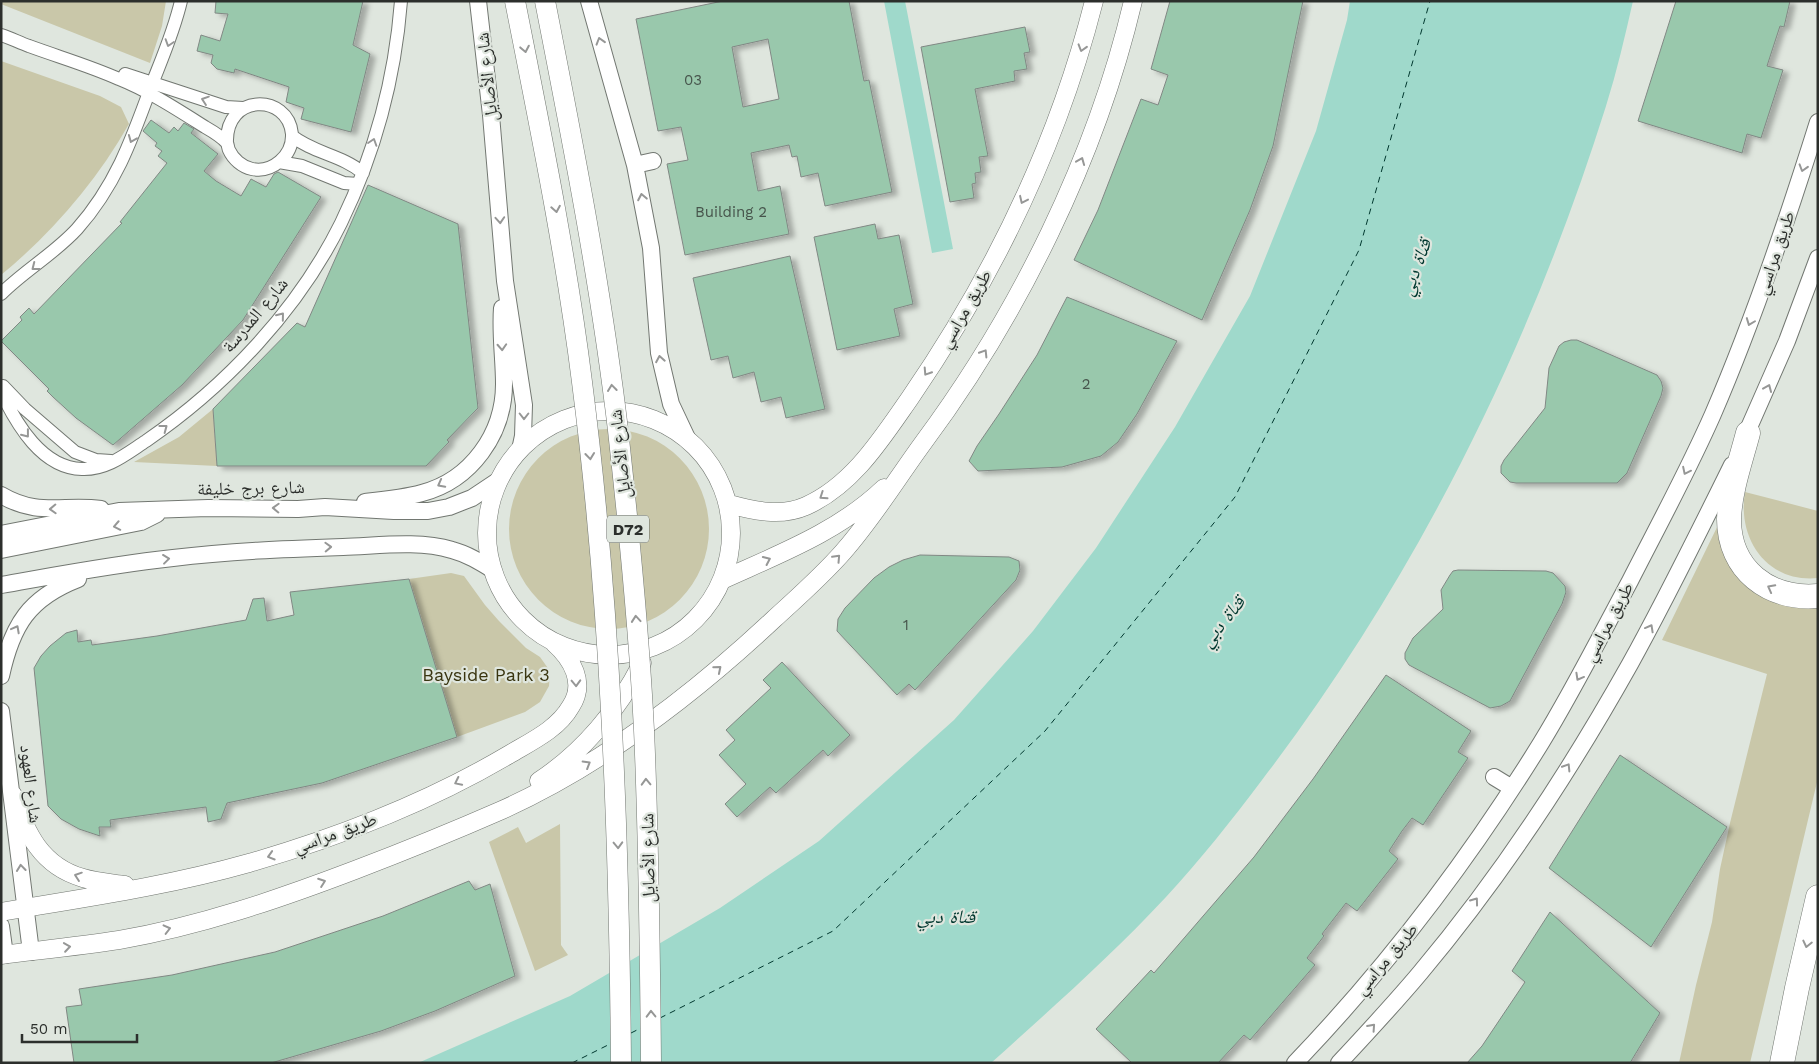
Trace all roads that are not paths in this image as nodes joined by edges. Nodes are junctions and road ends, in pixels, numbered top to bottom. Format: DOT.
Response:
graph roads {
  1 [pos="181,1"];
  2 [pos="401,1"];
  3 [pos="478,1"];
  4 [pos="515,1"];
  5 [pos="545,1"];
  6 [pos="589,1"];
  7 [pos="1094,1"];
  8 [pos="1132,1"];
  9 [pos="1,35"];
  10 [pos="151,88"];
  11 [pos="243,108"];
  12 [pos="1818,122"];
  13 [pos="292,136"];
  14 [pos="226,143"];
  15 [pos="319,151"];
  16 [pos="653,161"];
  17 [pos="280,162"];
  18 [pos="635,165"];
  19 [pos="312,170"];
  20 [pos="360,179"];
  21 [pos="1818,258"];
  22 [pos="505,281"];
  23 [pos="1,294"];
  24 [pos="1,384"];
  25 [pos="1,392"];
  26 [pos="1748,433"];
  27 [pos="687,438"];
  28 [pos="520,450"];
  29 [pos="118,460"];
  30 [pos="906,465"];
  31 [pos="496,482"];
  32 [pos="1,495"];
  33 [pos="729,504"];
  34 [pos="325,507"];
  35 [pos="163,510"];
  36 [pos="118,511"];
  37 [pos="1,534"];
  38 [pos="1,550"];
  39 [pos="118,565"];
  40 [pos="493,570"];
  41 [pos="722,580"];
  42 [pos="1,585"];
  43 [pos="1818,596"];
  44 [pos="554,642"];
  45 [pos="649,649"];
  46 [pos="1,676"];
  47 [pos="1,711"];
  48 [pos="1494,777"];
  49 [pos="1512,788"];
  50 [pos="13,795"];
  51 [pos="481,818"];
  52 [pos="143,887"];
  53 [pos="1818,897"];
  54 [pos="26,908"];
  55 [pos="1,912"];
  56 [pos="1,926"];
  57 [pos="31,952"];
  58 [pos="3,955"];
  59 [pos="621,1063"];
  60 [pos="651,1063"];
  61 [pos="1295,1063"];
  62 [pos="1339,1063"];
  63 [pos="1782,1063"];
  1 -- 10 [label="street, one-way"];
  20 -- 2 [label="street, شارع المدرسة, one-way"];
  3 -- 22 [label="street, شارع الأصايل, one-way"];
  4 -- 59 [label="main road, شارع الأصايل / D72, one-way, bridge"];
  60 -- 5 [label="main road, شارع الأصايل / D72, one-way, bridge"];
  18 -- 6 [label="street, one-way"];
  7 -- 33 [label="main road, طريق مراسي, one-way"];
  30 -- 8 [label="main road, one-way"];
  9 -- 10 [label="street"];
  11 -- 10 [label="street, one-way"];
  10 -- 14 [label="street"];
  10 -- 23 [label="street, one-way"];
  11 -- 13 [label="street"];
  11 -- 14 [label="street"];
  12 -- 49 [label="street, طريق مراسي, one-way"];
  13 -- 15 [label="street"];
  13 -- 17 [label="street"];
  14 -- 17 [label="street"];
  15 -- 19 [label="street"];
  15 -- 20 [label="street"];
  16 -- 18 [label="street"];
  17 -- 19 [label="street"];
  27 -- 18 [label="street, one-way"];
  19 -- 20 [label="street"];
  29 -- 20 [label="street, شارع المدرسة, one-way"];
  26 -- 21 [label="street, طريق مراسي, one-way"];
  22 -- 28 [label="street, شارع الأصايل, one-way"];
  22 -- 34 [label="street, one-way"];
  24 -- 29 [label="street"];
  25 -- 29 [label="street, شارع المدرسة, one-way"];
  43 -- 26 [label="highway, one-way"];
  62 -- 26 [label="street, طريق مراسي, one-way"];
  27 -- 28 [label="main road"];
  27 -- 33 [label="main road"];
  28 -- 31 [label="main road"];
  41 -- 30 [label="main road, one-way"];
  51 -- 30 [label="main road, one-way"];
  31 -- 34 [label="street, شارع برج خليفة"];
  31 -- 40 [label="main road"];
  36 -- 32 [label="street, one-way"];
  33 -- 41 [label="main road"];
  34 -- 35 [label="street, شارع برج خليفة, one-way"];
  35 -- 36 [label="street, شارع برج خليفة"];
  35 -- 38 [label="street, one-way"];
  36 -- 37 [label="street, شارع برج خليفة"];
  39 -- 40 [label="street, one-way"];
  39 -- 42 [label="street"];
  46 -- 39 [label="street, one-way"];
  40 -- 44 [label="main road"];
  41 -- 45 [label="main road"];
  44 -- 45 [label="main road"];
  44 -- 52 [label="main road, طريق مراسي, one-way"];
  45 -- 51 [label="main road"];
  47 -- 50 [label="street, شارع العهود"];
  48 -- 49 [label="street"];
  49 -- 61 [label="street, طريق مراسي"];
  52 -- 50 [label="main road, one-way"];
  54 -- 50 [label="street, شارع العهود, one-way"];
  57 -- 51 [label="main road, one-way"];
  52 -- 54 [label="main road, طريق مراسي"];
  53 -- 63 [label="highway, one-way"];
  54 -- 55 [label="main road, طريق مراسي"];
  54 -- 57 [label="street, شارع العهود"];
  56 -- 58 [label="street"];
  57 -- 58 [label="main road"];
}
